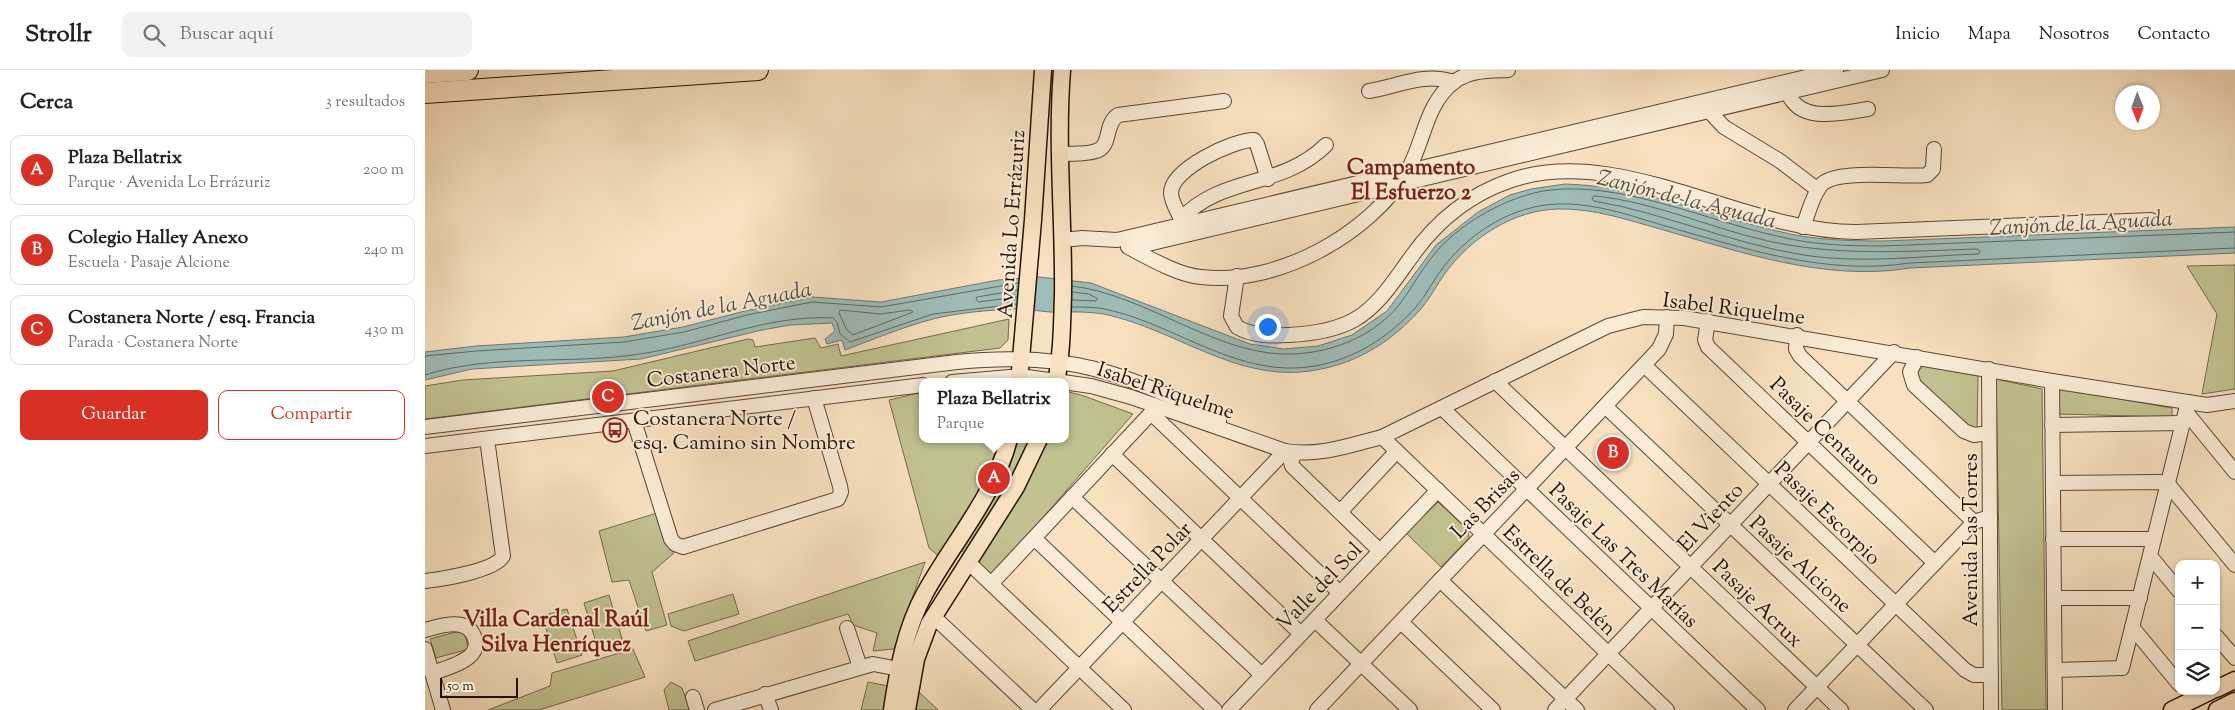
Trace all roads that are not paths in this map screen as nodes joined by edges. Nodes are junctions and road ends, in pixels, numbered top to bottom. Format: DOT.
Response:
graph roads {
  1 [pos="468,70"];
  2 [pos="758,70"];
  3 [pos="1043,70"];
  4 [pos="1062,70"];
  5 [pos="1508,70"];
  6 [pos="1836,70"];
  7 [pos="1882,70"];
  8 [pos="425,73"];
  9 [pos="1857,73"];
  10 [pos="1454,82"];
  11 [pos="1369,91"];
  12 [pos="425,93"];
  13 [pos="1789,93"];
  14 [pos="1747,97"];
  15 [pos="1224,102"];
  16 [pos="1868,109"];
  17 [pos="1701,110"];
  18 [pos="1327,145"];
  19 [pos="1543,146"];
  20 [pos="1934,149"];
  21 [pos="1060,154"];
  22 [pos="1407,172"];
  23 [pos="1268,179"];
  24 [pos="1397,186"];
  25 [pos="1818,190"];
  26 [pos="2151,220"];
  27 [pos="1183,226"];
  28 [pos="1803,228"];
  29 [pos="1063,240"];
  30 [pos="1117,240"];
  31 [pos="1131,248"];
  32 [pos="1237,276"];
  33 [pos="1667,317"];
  34 [pos="1708,321"];
  35 [pos="1797,335"];
  36 [pos="1894,352"];
  37 [pos="1917,357"];
  38 [pos="1021,358"];
  39 [pos="1060,361"];
  40 [pos="1644,365"];
  41 [pos="1989,369"];
  42 [pos="1020,378"];
  43 [pos="1057,378"];
  44 [pos="1495,381"];
  45 [pos="2052,381"];
  46 [pos="1069,383"];
  47 [pos="919,385"];
  48 [pos="813,398"];
  49 [pos="1847,401"];
  50 [pos="2235,401"];
  51 [pos="1605,406"];
  52 [pos="1441,408"];
  53 [pos="1153,409"];
  54 [pos="2186,412"];
  55 [pos="634,421"];
  56 [pos="2052,425"];
  57 [pos="425,427"];
  58 [pos="1989,433"];
  59 [pos="1241,435"];
  60 [pos="1382,437"];
  61 [pos="487,439"];
  62 [pos="1809,442"];
  63 [pos="1007,443"];
  64 [pos="1037,443"];
  65 [pos="425,446"];
  66 [pos="1565,448"];
  67 [pos="1397,451"];
  68 [pos="1290,452"];
  69 [pos="1112,454"];
  70 [pos="2235,472"];
  71 [pos="2053,483"];
  72 [pos="1769,484"];
  73 [pos="2168,484"];
  74 [pos="1526,489"];
  75 [pos="1437,490"];
  76 [pos="1072,497"];
  77 [pos="1241,498"];
  78 [pos="1340,512"];
  79 [pos="1990,517"];
  80 [pos="1974,522"];
  81 [pos="1730,525"];
  82 [pos="1483,534"];
  83 [pos="1034,538"];
  84 [pos="1201,539"];
  85 [pos="2053,539"];
  86 [pos="2154,539"];
  87 [pos="1380,551"];
  88 [pos="2150,556"];
  89 [pos="968,562"];
  90 [pos="1935,563"];
  91 [pos="2235,565"];
  92 [pos="1691,567"];
  93 [pos="1440,580"];
  94 [pos="425,581"];
  95 [pos="1161,581"];
  96 [pos="991,584"];
  97 [pos="2175,586"];
  98 [pos="1340,593"];
  99 [pos="2054,598"];
  100 [pos="2140,598"];
  101 [pos="1896,604"];
  102 [pos="1651,608"];
  103 [pos="933,616"];
  104 [pos="1315,620"];
  105 [pos="1122,622"];
  106 [pos="1401,622"];
  107 [pos="2132,627"];
  108 [pos="847,628"];
  109 [pos="425,630"];
  110 [pos="1301,634"];
  111 [pos="2220,641"];
  112 [pos="1857,645"];
  113 [pos="425,649"];
  114 [pos="1608,654"];
  115 [pos="2235,658"];
  116 [pos="1361,664"];
  117 [pos="860,667"];
  118 [pos="1079,668"];
  119 [pos="899,669"];
  120 [pos="2055,670"];
  121 [pos="432,674"];
  122 [pos="1262,675"];
  123 [pos="1991,675"];
  124 [pos="2175,679"];
  125 [pos="2235,680"];
  126 [pos="1817,687"];
  127 [pos="2220,687"];
  128 [pos="765,694"];
  129 [pos="2189,696"];
  130 [pos="1565,699"];
  131 [pos="2235,701"];
  132 [pos="443,710"];
  133 [pos="715,710"];
  134 [pos="771,710"];
  135 [pos="892,710"];
  136 [pos="907,710"];
  137 [pos="1033,710"];
  138 [pos="1039,710"];
  139 [pos="1124,710"];
  140 [pos="1215,710"];
  141 [pos="1229,710"];
  142 [pos="1317,710"];
  143 [pos="1410,710"];
  144 [pos="1493,710"];
  145 [pos="1555,710"];
  146 [pos="1577,710"];
  147 [pos="1667,710"];
  148 [pos="1758,710"];
  149 [pos="1795,710"];
  150 [pos="1841,710"];
  151 [pos="1925,710"];
  152 [pos="1991,710"];
  153 [pos="2055,710"];
  154 [pos="2172,710"];
  155 [pos="2217,710"];
  1 -- 8 [label="highway"];
  2 -- 12 [label="highway"];
  3 -- 38 [label="main road, Avenida Lo Errázuriz"];
  4 -- 21 [label="main road, Avenida Lo Errázuriz"];
  5 -- 10 [label="street"];
  6 -- 14 [label="street"];
  7 -- 9 [label="street"];
  9 -- 13 [label="street"];
  10 -- 11 [label="street"];
  10 -- 22 [label="street"];
  13 -- 14 [label="street"];
  13 -- 16 [label="street"];
  14 -- 17 [label="street"];
  15 -- 21 [label="street"];
  17 -- 19 [label="street"];
  17 -- 25 [label="street"];
  18 -- 23 [label="street"];
  19 -- 22 [label="street"];
  19 -- 24 [label="street"];
  20 -- 25 [label="street"];
  21 -- 29 [label="main road, Avenida Lo Errázuriz"];
  22 -- 24 [label="street"];
  22 -- 27 [label="street"];
  23 -- 27 [label="street"];
  23 -- 27 [label="street"];
  24 -- 27 [label="street"];
  24 -- 32 [label="street"];
  25 -- 28 [label="street"];
  26 -- 28 [label="street"];
  27 -- 30 [label="street"];
  27 -- 31 [label="street"];
  28 -- 32 [label="street"];
  29 -- 30 [label="street"];
  29 -- 39 [label="main road, Avenida Lo Errázuriz"];
  30 -- 31 [label="street"];
  31 -- 32 [label="street"];
  33 -- 34 [label="street, Isabel Riquelme"];
  33 -- 40 [label="street, Las Brisas"];
  33 -- 44 [label="street, Isabel Riquelme"];
  34 -- 35 [label="street, Isabel Riquelme"];
  34 -- 62 [label="street, Pasaje Centauro"];
  35 -- 36 [label="street, Isabel Riquelme"];
  35 -- 49 [label="street"];
  36 -- 37 [label="street, Isabel Riquelme"];
  36 -- 49 [label="street, El Viento"];
  37 -- 41 [label="street, Isabel Riquelme"];
  37 -- 58 [label="street"];
  38 -- 39 [label="street, Isabel Riquelme"];
  38 -- 42 [label="main road, Avenida Lo Errázuriz"];
  38 -- 57 [label="street, Costanera Norte"];
  39 -- 43 [label="main road, Avenida Lo Errázuriz"];
  39 -- 59 [label="street, Isabel Riquelme"];
  40 -- 51 [label="street, Las Brisas"];
  40 -- 72 [label="street, Pasaje Escorpio"];
  41 -- 45 [label="street, Isabel Riquelme"];
  41 -- 58 [label="street, Avenida Las Torres"];
  44 -- 52 [label="street, Isabel Riquelme"];
  44 -- 66 [label="street, Pasaje Acrux"];
  45 -- 54 [label="street, Isabel Riquelme"];
  45 -- 56 [label="street"];
  46 -- 53 [label="street, Isabel Riquelme"];
  47 -- 48 [label="street, Costanera Norte"];
  48 -- 55 [label="street, Costanera Norte"];
  48 -- 55 [label="street"];
  49 -- 62 [label="street, El Viento"];
  49 -- 80 [label="street"];
  50 -- 54 [label="street"];
  51 -- 66 [label="street, Las Brisas"];
  51 -- 81 [label="street, Pasaje Alcione"];
  52 -- 60 [label="street, Isabel Riquelme"];
  52 -- 74 [label="street, Pasaje Las Tres Marías"];
  53 -- 59 [label="street, Isabel Riquelme"];
  53 -- 69 [label="street"];
  53 -- 77 [label="street"];
  54 -- 56 [label="street"];
  54 -- 70 [label="street"];
  54 -- 73 [label="street"];
  55 -- 61 [label="street, Costanera Norte"];
  56 -- 71 [label="street"];
  58 -- 79 [label="street, Avenida Las Torres"];
  59 -- 68 [label="street, Isabel Riquelme"];
  60 -- 67 [label="street, Estrella de Belén"];
  60 -- 68 [label="street, Isabel Riquelme"];
  61 -- 65 [label="street, Costanera Norte"];
  61 -- 94 [label="street"];
  62 -- 72 [label="street, El Viento"];
  62 -- 90 [label="street, Pasaje Centauro"];
  63 -- 119 [label="main road"];
  64 -- 89 [label="main road"];
  66 -- 74 [label="street, Las Brisas"];
  66 -- 92 [label="street, Pasaje Acrux"];
  67 -- 75 [label="street, Estrella de Belén"];
  67 -- 78 [label="street"];
  68 -- 77 [label="street, Estrella Polar"];
  68 -- 78 [label="street"];
  69 -- 76 [label="street"];
  69 -- 84 [label="street"];
  71 -- 73 [label="street"];
  71 -- 85 [label="street"];
  72 -- 81 [label="street, El Viento"];
  72 -- 101 [label="street, Pasaje Escorpio"];
  73 -- 86 [label="street"];
  73 -- 91 [label="street"];
  74 -- 82 [label="street, Las Brisas"];
  74 -- 102 [label="street, Pasaje Las Tres Marías"];
  75 -- 82 [label="street, Estrella de Belén"];
  75 -- 87 [label="street, Valle del Sol"];
  76 -- 83 [label="street"];
  76 -- 95 [label="street"];
  77 -- 84 [label="street, Estrella Polar"];
  77 -- 98 [label="street"];
  78 -- 87 [label="street"];
  79 -- 80 [label="street"];
  79 -- 123 [label="street, Avenida Las Torres"];
  80 -- 90 [label="street"];
  81 -- 92 [label="street, El Viento"];
  81 -- 112 [label="street, Pasaje Alcione"];
  82 -- 93 [label="street, Las Brisas"];
  82 -- 114 [label="street, Estrella de Belén"];
  83 -- 96 [label="street"];
  83 -- 105 [label="street"];
  84 -- 95 [label="street, Estrella Polar"];
  84 -- 110 [label="street"];
  85 -- 86 [label="street"];
  85 -- 99 [label="street"];
  86 -- 88 [label="street"];
  87 -- 98 [label="street, Valle del Sol"];
  88 -- 97 [label="street"];
  88 -- 100 [label="street"];
  89 -- 96 [label="street"];
  89 -- 103 [label="main road"];
  90 -- 101 [label="street"];
  92 -- 102 [label="street, El Viento"];
  92 -- 126 [label="street, Pasaje Acrux"];
  93 -- 106 [label="street, Las Brisas"];
  93 -- 130 [label="street"];
  95 -- 105 [label="street, Estrella Polar"];
  95 -- 122 [label="street"];
  96 -- 118 [label="street"];
  98 -- 104 [label="street, Valle del Sol"];
  99 -- 100 [label="street"];
  99 -- 120 [label="street"];
  100 -- 107 [label="street"];
  101 -- 112 [label="street"];
  101 -- 123 [label="street, Pasaje Escorpio"];
  102 -- 114 [label="street, El Viento"];
  102 -- 148 [label="street, Pasaje Las Tres Marías"];
  103 -- 136 [label="main road"];
  103 -- 137 [label="street"];
  104 -- 110 [label="street, Valle del Sol"];
  104 -- 116 [label="street"];
  105 -- 118 [label="street, Estrella Polar"];
  105 -- 140 [label="street"];
  106 -- 116 [label="street, Las Brisas"];
  106 -- 144 [label="street"];
  107 -- 120 [label="street"];
  107 -- 124 [label="street"];
  108 -- 117 [label="street"];
  109 -- 121 [label="street"];
  110 -- 122 [label="street, Valle del Sol"];
  111 -- 115 [label="street"];
  112 -- 126 [label="street"];
  112 -- 151 [label="street, Pasaje Alcione"];
  113 -- 121 [label="street"];
  114 -- 130 [label="street, El Viento"];
  114 -- 147 [label="street, Estrella de Belén"];
  116 -- 142 [label="street, Las Brisas"];
  116 -- 143 [label="street"];
  117 -- 119 [label="street"];
  117 -- 128 [label="street"];
  118 -- 138 [label="street, Estrella Polar"];
  118 -- 139 [label="street"];
  119 -- 135 [label="main road"];
  120 -- 153 [label="street"];
  121 -- 132 [label="street"];
  122 -- 141 [label="street, Valle del Sol"];
  123 -- 152 [label="street, Avenida Las Torres"];
  125 -- 127 [label="main road"];
  126 -- 149 [label="street"];
  126 -- 150 [label="street, Pasaje Acrux"];
  128 -- 133 [label="street"];
  128 -- 134 [label="street"];
  129 -- 154 [label="main road"];
  130 -- 145 [label="street, El Viento"];
  130 -- 146 [label="street"];
  131 -- 155 [label="main road"];
}
